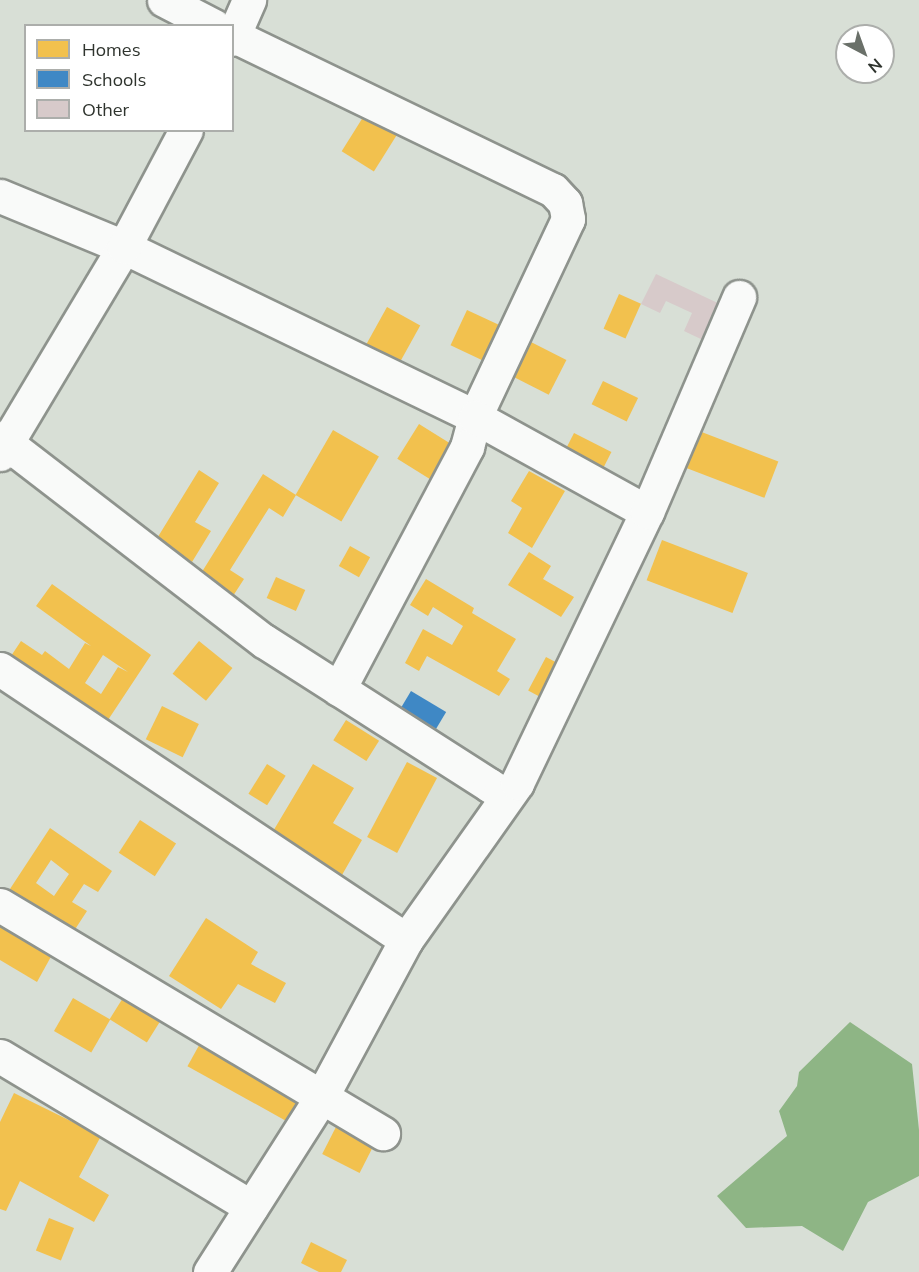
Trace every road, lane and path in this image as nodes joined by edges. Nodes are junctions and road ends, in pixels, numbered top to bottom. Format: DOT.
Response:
graph roads {
  1 [pos="164,0"];
  2 [pos="249,0"];
  3 [pos="209,24"];
  4 [pos="234,24"];
  5 [pos="234,37"];
  6 [pos="185,132"];
  7 [pos="0,196"];
  8 [pos="124,247"];
  9 [pos="739,297"];
  10 [pos="475,417"];
  11 [pos="2,444"];
  12 [pos="647,512"];
  13 [pos="0,669"];
  14 [pos="339,689"];
  15 [pos="510,791"];
  16 [pos="0,905"];
  17 [pos="406,940"];
  18 [pos="0,1056"];
  19 [pos="322,1096"];
  20 [pos="383,1133"];
  21 [pos="251,1207"];
  22 [pos="210,1272"];
  1 -- 3 [label="street"];
  2 -- 4 [label="street"];
  5 -- 10 [label="street"];
  6 -- 8 [label="street"];
  7 -- 8 [label="street"];
  8 -- 10 [label="street"];
  8 -- 11 [label="street"];
  9 -- 12 [label="street"];
  10 -- 12 [label="street"];
  10 -- 14 [label="street"];
  11 -- 14 [label="street"];
  12 -- 15 [label="street"];
  13 -- 17 [label="street"];
  14 -- 15 [label="street"];
  15 -- 17 [label="street"];
  16 -- 19 [label="street"];
  17 -- 19 [label="street"];
  18 -- 21 [label="street"];
  19 -- 20 [label="street"];
  19 -- 21 [label="street"];
  21 -- 22 [label="street"];
}
